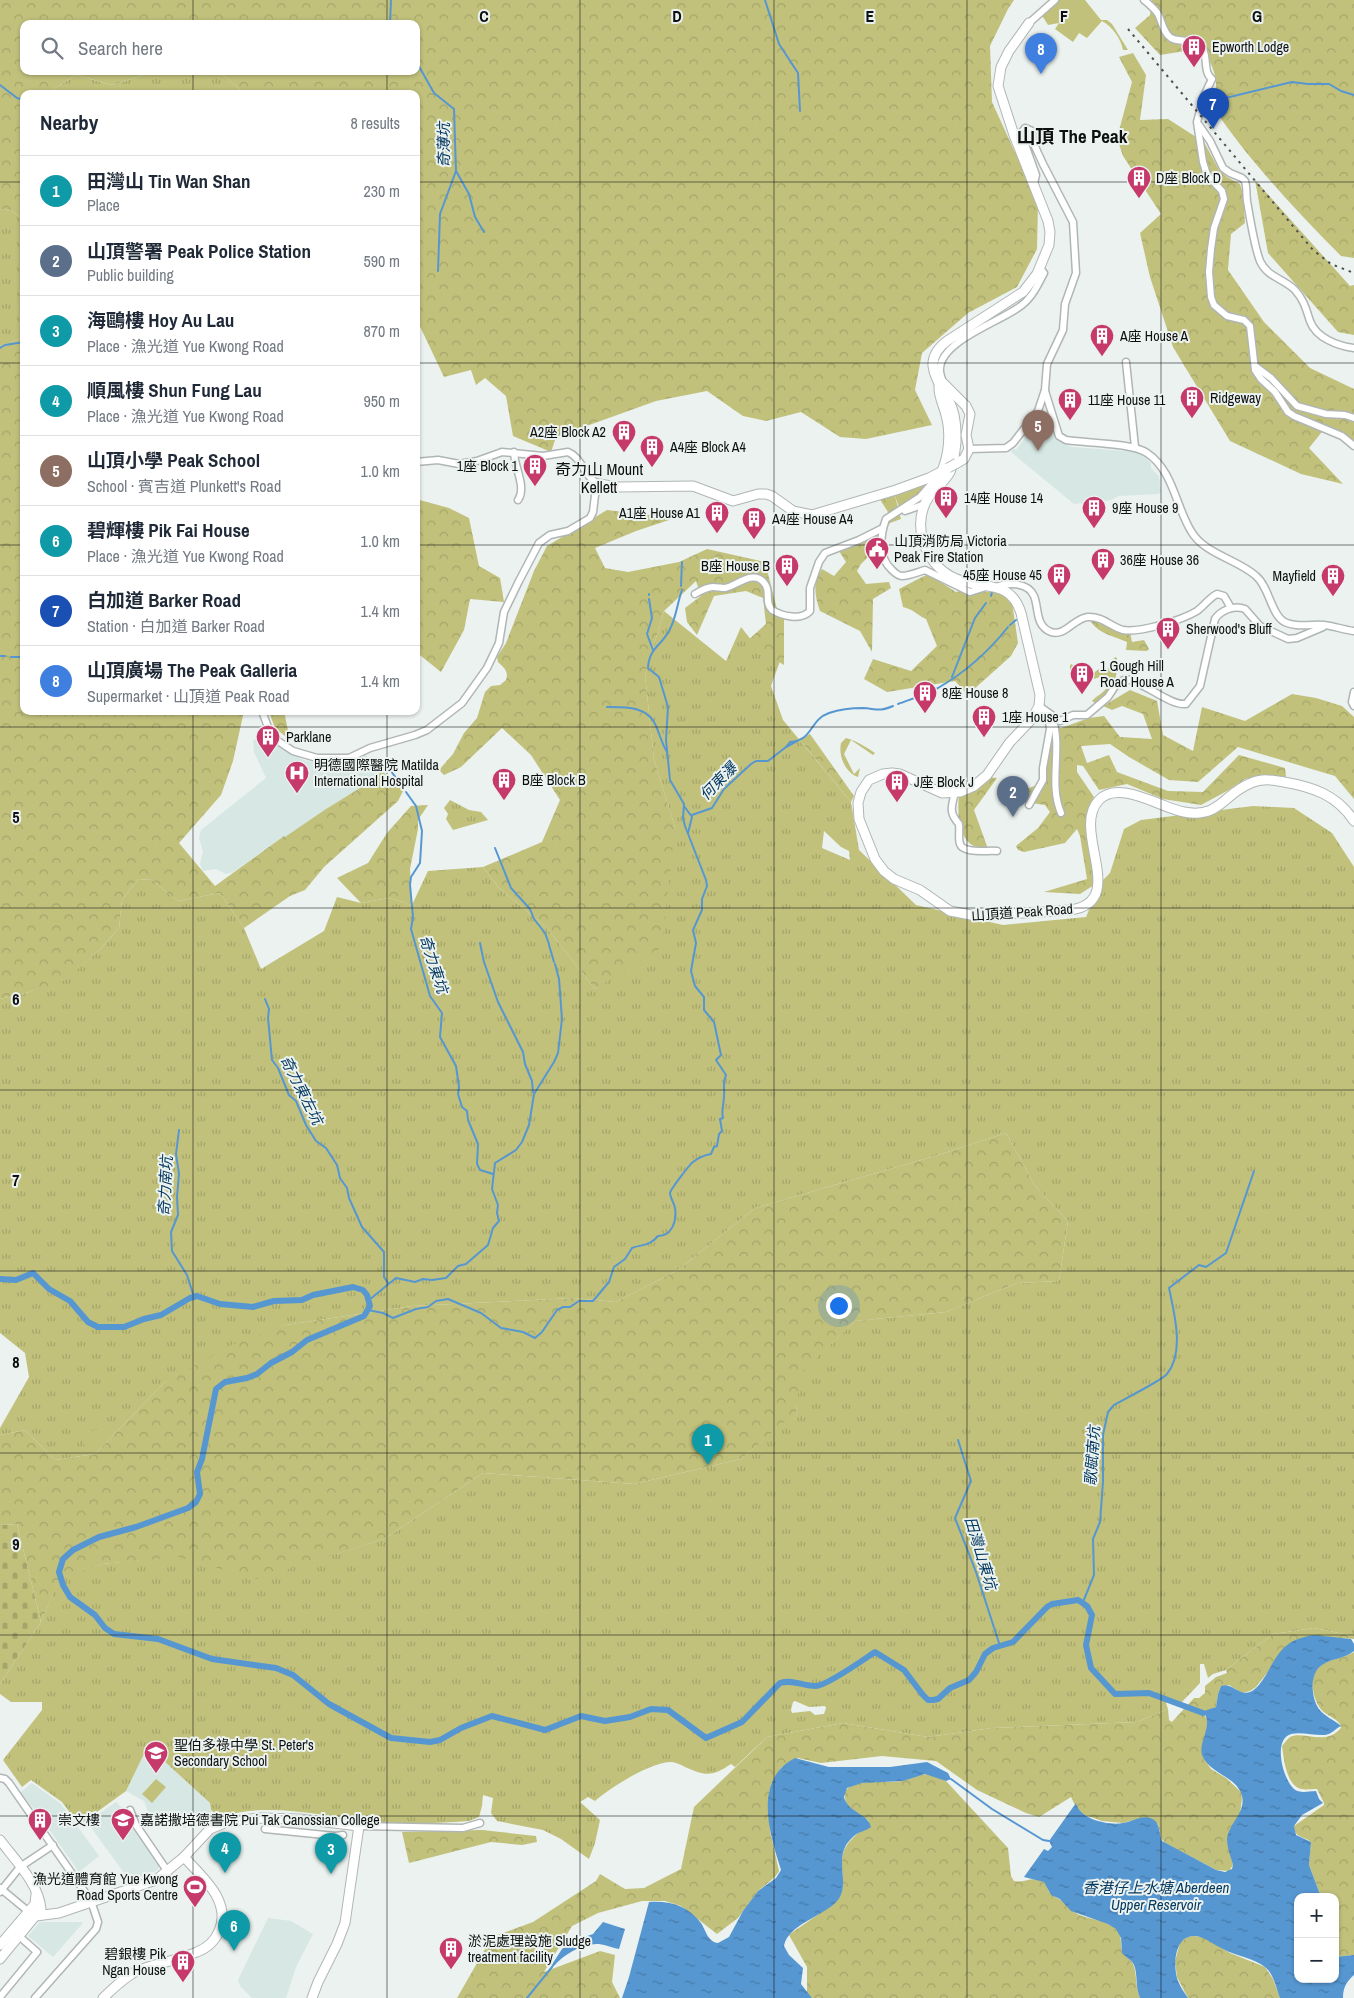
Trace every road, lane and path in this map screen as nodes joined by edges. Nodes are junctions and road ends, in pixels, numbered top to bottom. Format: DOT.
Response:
graph roads {
  1 [pos="1055,0"];
  2 [pos="1144,0"];
  3 [pos="1029,23"];
  4 [pos="1197,122"];
  5 [pos="1034,186"];
  6 [pos="1354,348"];
  7 [pos="1126,362"];
  8 [pos="1254,366"];
  9 [pos="941,385"];
  10 [pos="1045,390"];
  11 [pos="1354,418"];
  12 [pos="1354,446"];
  13 [pos="1135,447"];
  14 [pos="969,450"];
  15 [pos="514,452"];
  16 [pos="420,462"];
  17 [pos="949,467"];
  18 [pos="599,484"];
  19 [pos="518,500"];
  20 [pos="925,504"];
  21 [pos="892,516"];
  22 [pos="883,528"];
  23 [pos="993,586"];
  24 [pos="695,594"];
  25 [pos="1230,608"];
  26 [pos="1327,626"];
  27 [pos="1354,631"];
  28 [pos="1354,694"];
  29 [pos="1039,706"];
  30 [pos="1354,706"];
  31 [pos="263,715"];
  32 [pos="1052,716"];
  33 [pos="955,792"];
  34 [pos="1029,805"];
  35 [pos="1061,813"];
  36 [pos="1354,821"];
  37 [pos="997,851"];
  38 [pos="0,1778"];
  39 [pos="130,1810"];
  40 [pos="480,1823"];
  41 [pos="359,1826"];
  42 [pos="265,1828"];
  43 [pos="343,1835"];
  44 [pos="0,1840"];
  45 [pos="53,1845"];
  46 [pos="184,1857"];
  47 [pos="20,1867"];
  48 [pos="168,1872"];
  49 [pos="1,1890"];
  50 [pos="36,1894"];
  51 [pos="91,1901"];
  52 [pos="40,1903"];
  53 [pos="52,1913"];
  54 [pos="32,1914"];
  55 [pos="19,1936"];
  56 [pos="0,1944"];
  57 [pos="0,1959"];
  58 [pos="0,1997"];
  59 [pos="35,1998"];
  60 [pos="103,1998"];
  61 [pos="312,1998"];
  1 -- 3 [label="street"];
  2 -- 4 [label="street"];
  3 -- 5 [label="main road"];
  4 -- 6 [label="street"];
  4 -- 8 [label="street"];
  5 -- 9 [label="main road"];
  5 -- 10 [label="street"];
  7 -- 13 [label="street"];
  8 -- 11 [label="street"];
  8 -- 12 [label="street"];
  9 -- 14 [label="main road"];
  9 -- 17 [label="main road"];
  9 -- 20 [label="main road"];
  10 -- 13 [label="street"];
  10 -- 14 [label="street"];
  13 -- 26 [label="street"];
  14 -- 17 [label="main road"];
  15 -- 16 [label="street"];
  15 -- 18 [label="street"];
  15 -- 19 [label="street"];
  17 -- 18 [label="main road"];
  17 -- 21 [label="street"];
  18 -- 31 [label="street"];
  20 -- 21 [label="street"];
  20 -- 23 [label="main road"];
  21 -- 22 [label="street"];
  22 -- 23 [label="street"];
  22 -- 24 [label="street"];
  23 -- 25 [label="street"];
  23 -- 29 [label="main road"];
  25 -- 26 [label="street"];
  25 -- 32 [label="street"];
  26 -- 27 [label="street"];
  28 -- 30 [label="street"];
  29 -- 32 [label="street"];
  29 -- 33 [label="main road"];
  29 -- 34 [label="street"];
  32 -- 35 [label="street"];
  33 -- 36 [label="main road, 山頂道 Peak Road"];
  33 -- 37 [label="street"];
  38 -- 45 [label="street"];
  39 -- 48 [label="street"];
  40 -- 41 [label="street"];
  41 -- 46 [label="main road"];
  41 -- 61 [label="main road"];
  42 -- 43 [label="street"];
  44 -- 47 [label="main road"];
  45 -- 47 [label="street"];
  45 -- 51 [label="street"];
  46 -- 48 [label="main road"];
  46 -- 60 [label="main road"];
  47 -- 49 [label="street"];
  47 -- 50 [label="main road"];
  48 -- 51 [label="main road"];
  49 -- 54 [label="street"];
  50 -- 52 [label="main road"];
  50 -- 54 [label="main road"];
  51 -- 53 [label="main road"];
  51 -- 59 [label="street"];
  52 -- 53 [label="main road"];
  52 -- 54 [label="main road"];
  53 -- 54 [label="main road"];
  54 -- 55 [label="main road"];
  54 -- 56 [label="main road"];
  55 -- 57 [label="main road"];
  55 -- 58 [label="street"];
}
